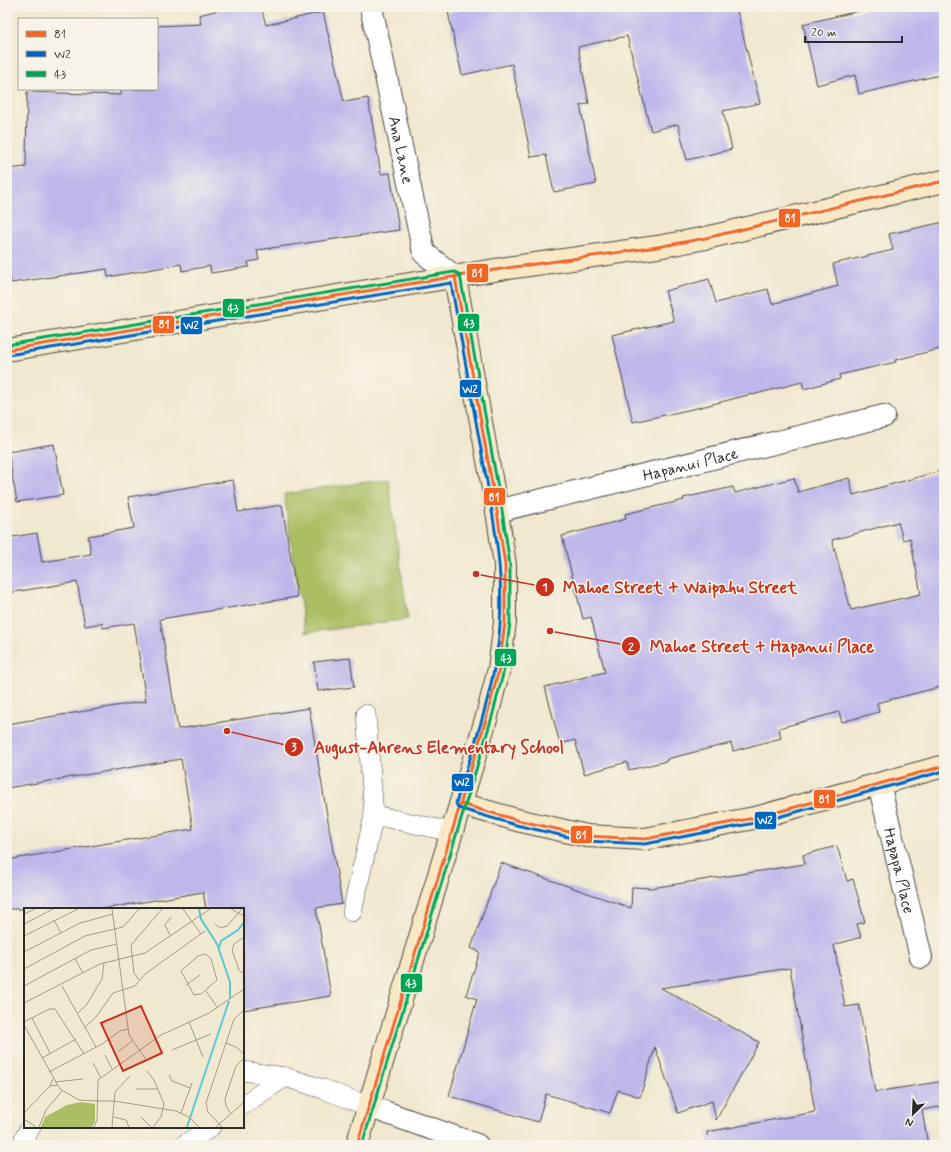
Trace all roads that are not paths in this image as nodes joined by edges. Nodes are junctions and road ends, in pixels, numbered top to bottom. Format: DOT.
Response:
graph roads {
  1 [pos="371,7"];
  2 [pos="944,181"];
  3 [pos="455,277"];
  4 [pos="7,350"];
  5 [pos="884,416"];
  6 [pos="497,511"];
  7 [pos="366,714"];
  8 [pos="944,766"];
  9 [pos="880,784"];
  10 [pos="461,804"];
  11 [pos="374,815"];
  12 [pos="452,832"];
  13 [pos="352,912"];
  14 [pos="921,957"];
  15 [pos="244,1071"];
  16 [pos="285,1078"];
  17 [pos="244,1105"];
  18 [pos="368,1106"];
  19 [pos="30,1128"];
  20 [pos="210,1128"];
  21 [pos="23,1145"];
  22 [pos="184,1145"];
  23 [pos="357,1145"];
  24 [pos="477,1145"];
  1 -- 3 [label="street, Ana Lane"];
  2 -- 3 [label="street"];
  3 -- 4 [label="street"];
  3 -- 6 [label="street"];
  5 -- 6 [label="street, Hapanui Place"];
  6 -- 10 [label="street"];
  7 -- 11 [label="lane"];
  8 -- 9 [label="street"];
  9 -- 10 [label="street"];
  9 -- 14 [label="street, Hapapa Place"];
  10 -- 12 [label="street"];
  11 -- 12 [label="lane"];
  11 -- 13 [label="lane"];
  12 -- 18 [label="street"];
  15 -- 16 [label="lane"];
  16 -- 17 [label="lane"];
  16 -- 18 [label="lane"];
  18 -- 23 [label="street"];
  18 -- 24 [label="street"];
  19 -- 21 [label="lane"];
  20 -- 22 [label="lane"];
}
